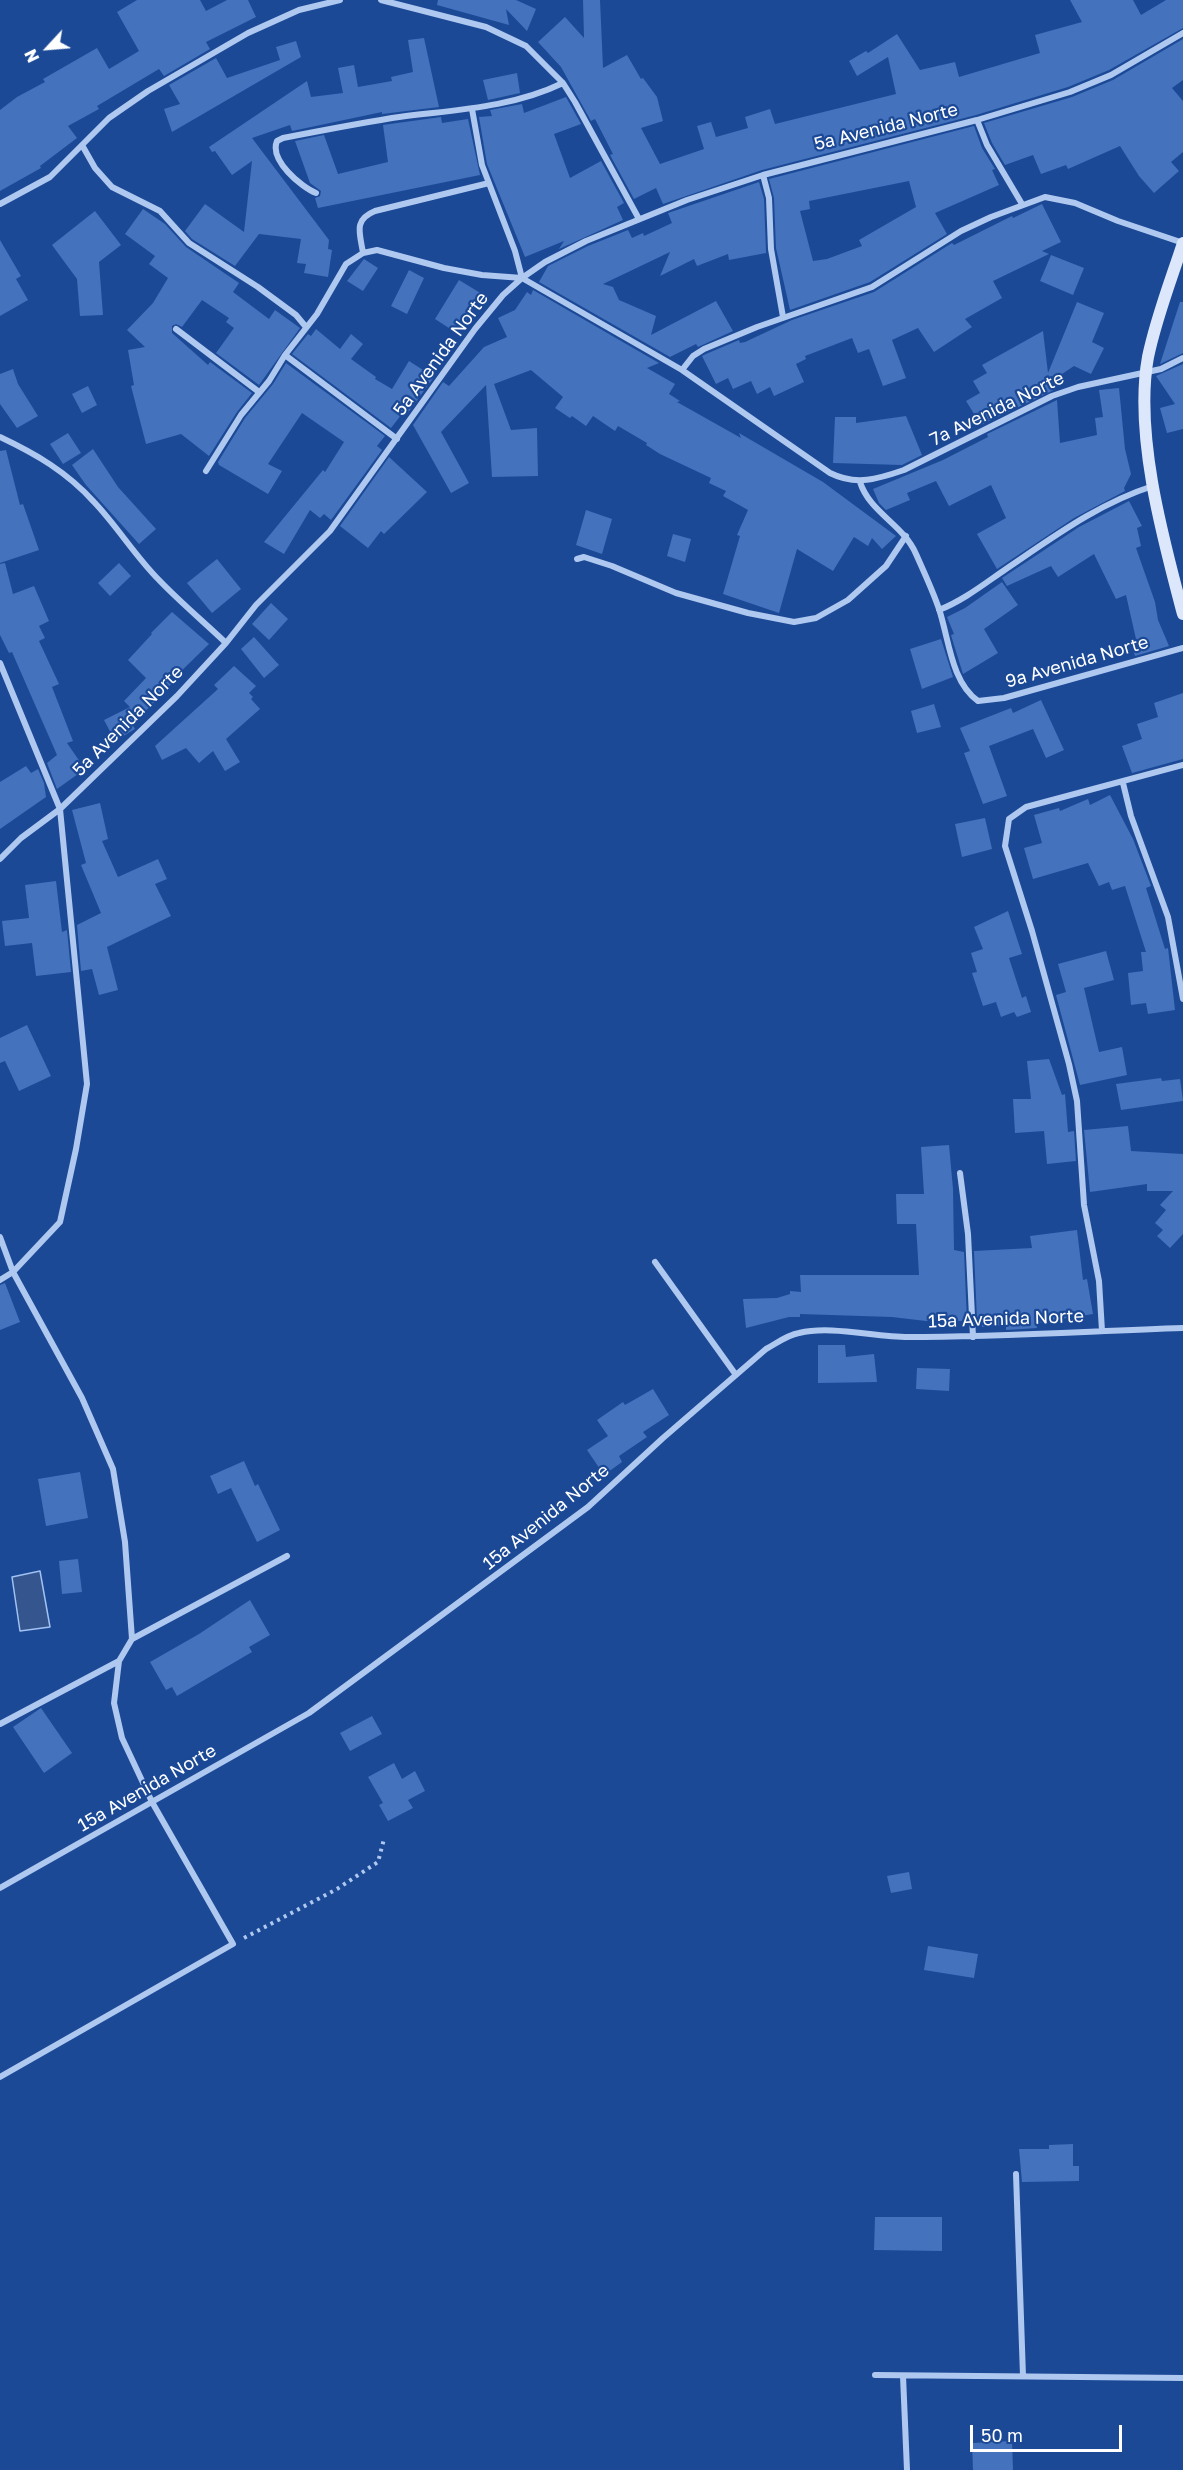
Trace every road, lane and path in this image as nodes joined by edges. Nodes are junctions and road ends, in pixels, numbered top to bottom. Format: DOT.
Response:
graph roads {
  1 [pos="340,0"];
  2 [pos="381,0"];
  3 [pos="1183,33"];
  4 [pos="562,83"];
  5 [pos="472,109"];
  6 [pos="977,120"];
  7 [pos="82,145"];
  8 [pos="763,175"];
  9 [pos="489,183"];
  10 [pos="316,194"];
  11 [pos="0,204"];
  12 [pos="1022,204"];
  13 [pos="639,219"];
  14 [pos="1183,243"];
  15 [pos="363,253"];
  16 [pos="522,278"];
  17 [pos="783,317"];
  18 [pos="306,327"];
  19 [pos="176,328"];
  20 [pos="285,355"];
  21 [pos="1183,358"];
  22 [pos="682,370"];
  23 [pos="1146,374"];
  24 [pos="259,392"];
  25 [pos="0,437"];
  26 [pos="397,439"];
  27 [pos="206,471"];
  28 [pos="860,482"];
  29 [pos="1154,486"];
  30 [pos="906,536"];
  31 [pos="577,559"];
  32 [pos="939,609"];
  33 [pos="1183,614"];
  34 [pos="226,643"];
  35 [pos="1183,648"];
  36 [pos="0,663"];
  37 [pos="1183,765"];
  38 [pos="1124,783"];
  39 [pos="60,809"];
  40 [pos="0,859"];
  41 [pos="1183,999"];
  42 [pos="960,1173"];
  43 [pos="0,1237"];
  44 [pos="655,1262"];
  45 [pos="13,1272"];
  46 [pos="0,1280"];
  47 [pos="1183,1328"];
  48 [pos="1102,1331"];
  49 [pos="973,1337"];
  50 [pos="736,1375"];
  51 [pos="287,1556"];
  52 [pos="132,1639"];
  53 [pos="119,1661"];
  54 [pos="0,1724"];
  55 [pos="152,1802"];
  56 [pos="384,1839"];
  57 [pos="0,1888"];
  58 [pos="233,1944"];
  59 [pos="0,2077"];
  60 [pos="1016,2174"];
  61 [pos="875,2375"];
  62 [pos="903,2376"];
  63 [pos="1023,2376"];
  64 [pos="1183,2378"];
  65 [pos="907,2470"];
  1 -- 7 [label="street"];
  2 -- 4 [label="street"];
  3 -- 6 [label="street, 5a Avenida Norte"];
  4 -- 5 [label="street"];
  4 -- 13 [label="street"];
  5 -- 9 [label="street"];
  5 -- 10 [label="street"];
  6 -- 8 [label="street, 5a Avenida Norte"];
  6 -- 12 [label="street"];
  7 -- 11 [label="street"];
  7 -- 18 [label="street"];
  8 -- 13 [label="street, 5a Avenida Norte"];
  8 -- 17 [label="street"];
  9 -- 15 [label="street"];
  9 -- 16 [label="street"];
  12 -- 14 [label="street"];
  12 -- 17 [label="street"];
  13 -- 16 [label="street, 5a Avenida Norte"];
  14 -- 23 [label="street"];
  15 -- 16 [label="street"];
  15 -- 18 [label="street"];
  16 -- 22 [label="street"];
  16 -- 26 [label="street, 5a Avenida Norte"];
  17 -- 22 [label="street"];
  18 -- 20 [label="street"];
  19 -- 24 [label="street"];
  20 -- 24 [label="street"];
  20 -- 26 [label="street"];
  21 -- 23 [label="street, 7a Avenida Norte"];
  22 -- 28 [label="street"];
  23 -- 28 [label="street, 7a Avenida Norte"];
  23 -- 29 [label="street"];
  24 -- 27 [label="street"];
  25 -- 34 [label="street"];
  26 -- 34 [label="street, 5a Avenida Norte"];
  28 -- 30 [label="street"];
  29 -- 32 [label="street"];
  29 -- 33 [label="street"];
  30 -- 31 [label="street"];
  30 -- 32 [label="street"];
  32 -- 35 [label="street, 9a Avenida Norte"];
  34 -- 39 [label="street, 5a Avenida Norte"];
  36 -- 39 [label="street"];
  37 -- 38 [label="street"];
  38 -- 41 [label="street"];
  38 -- 48 [label="street"];
  39 -- 40 [label="street, 5a Avenida Norte"];
  39 -- 45 [label="street"];
  42 -- 49 [label="street"];
  43 -- 45 [label="street"];
  44 -- 50 [label="street"];
  45 -- 46 [label="street"];
  45 -- 52 [label="street"];
  47 -- 48 [label="street, 15a Avenida Norte"];
  48 -- 49 [label="street, 15a Avenida Norte"];
  49 -- 50 [label="street, 15a Avenida Norte"];
  50 -- 55 [label="street, 15a Avenida Norte"];
  51 -- 52 [label="street"];
  52 -- 53 [label="street"];
  53 -- 54 [label="street"];
  53 -- 55 [label="street"];
  55 -- 57 [label="street, 15a Avenida Norte"];
  55 -- 58 [label="street"];
  56 -- 58 [label="path"];
  58 -- 59 [label="street"];
  60 -- 63 [label="street"];
  61 -- 62 [label="street"];
  62 -- 63 [label="street"];
  62 -- 65 [label="street"];
  63 -- 64 [label="street"];
}
